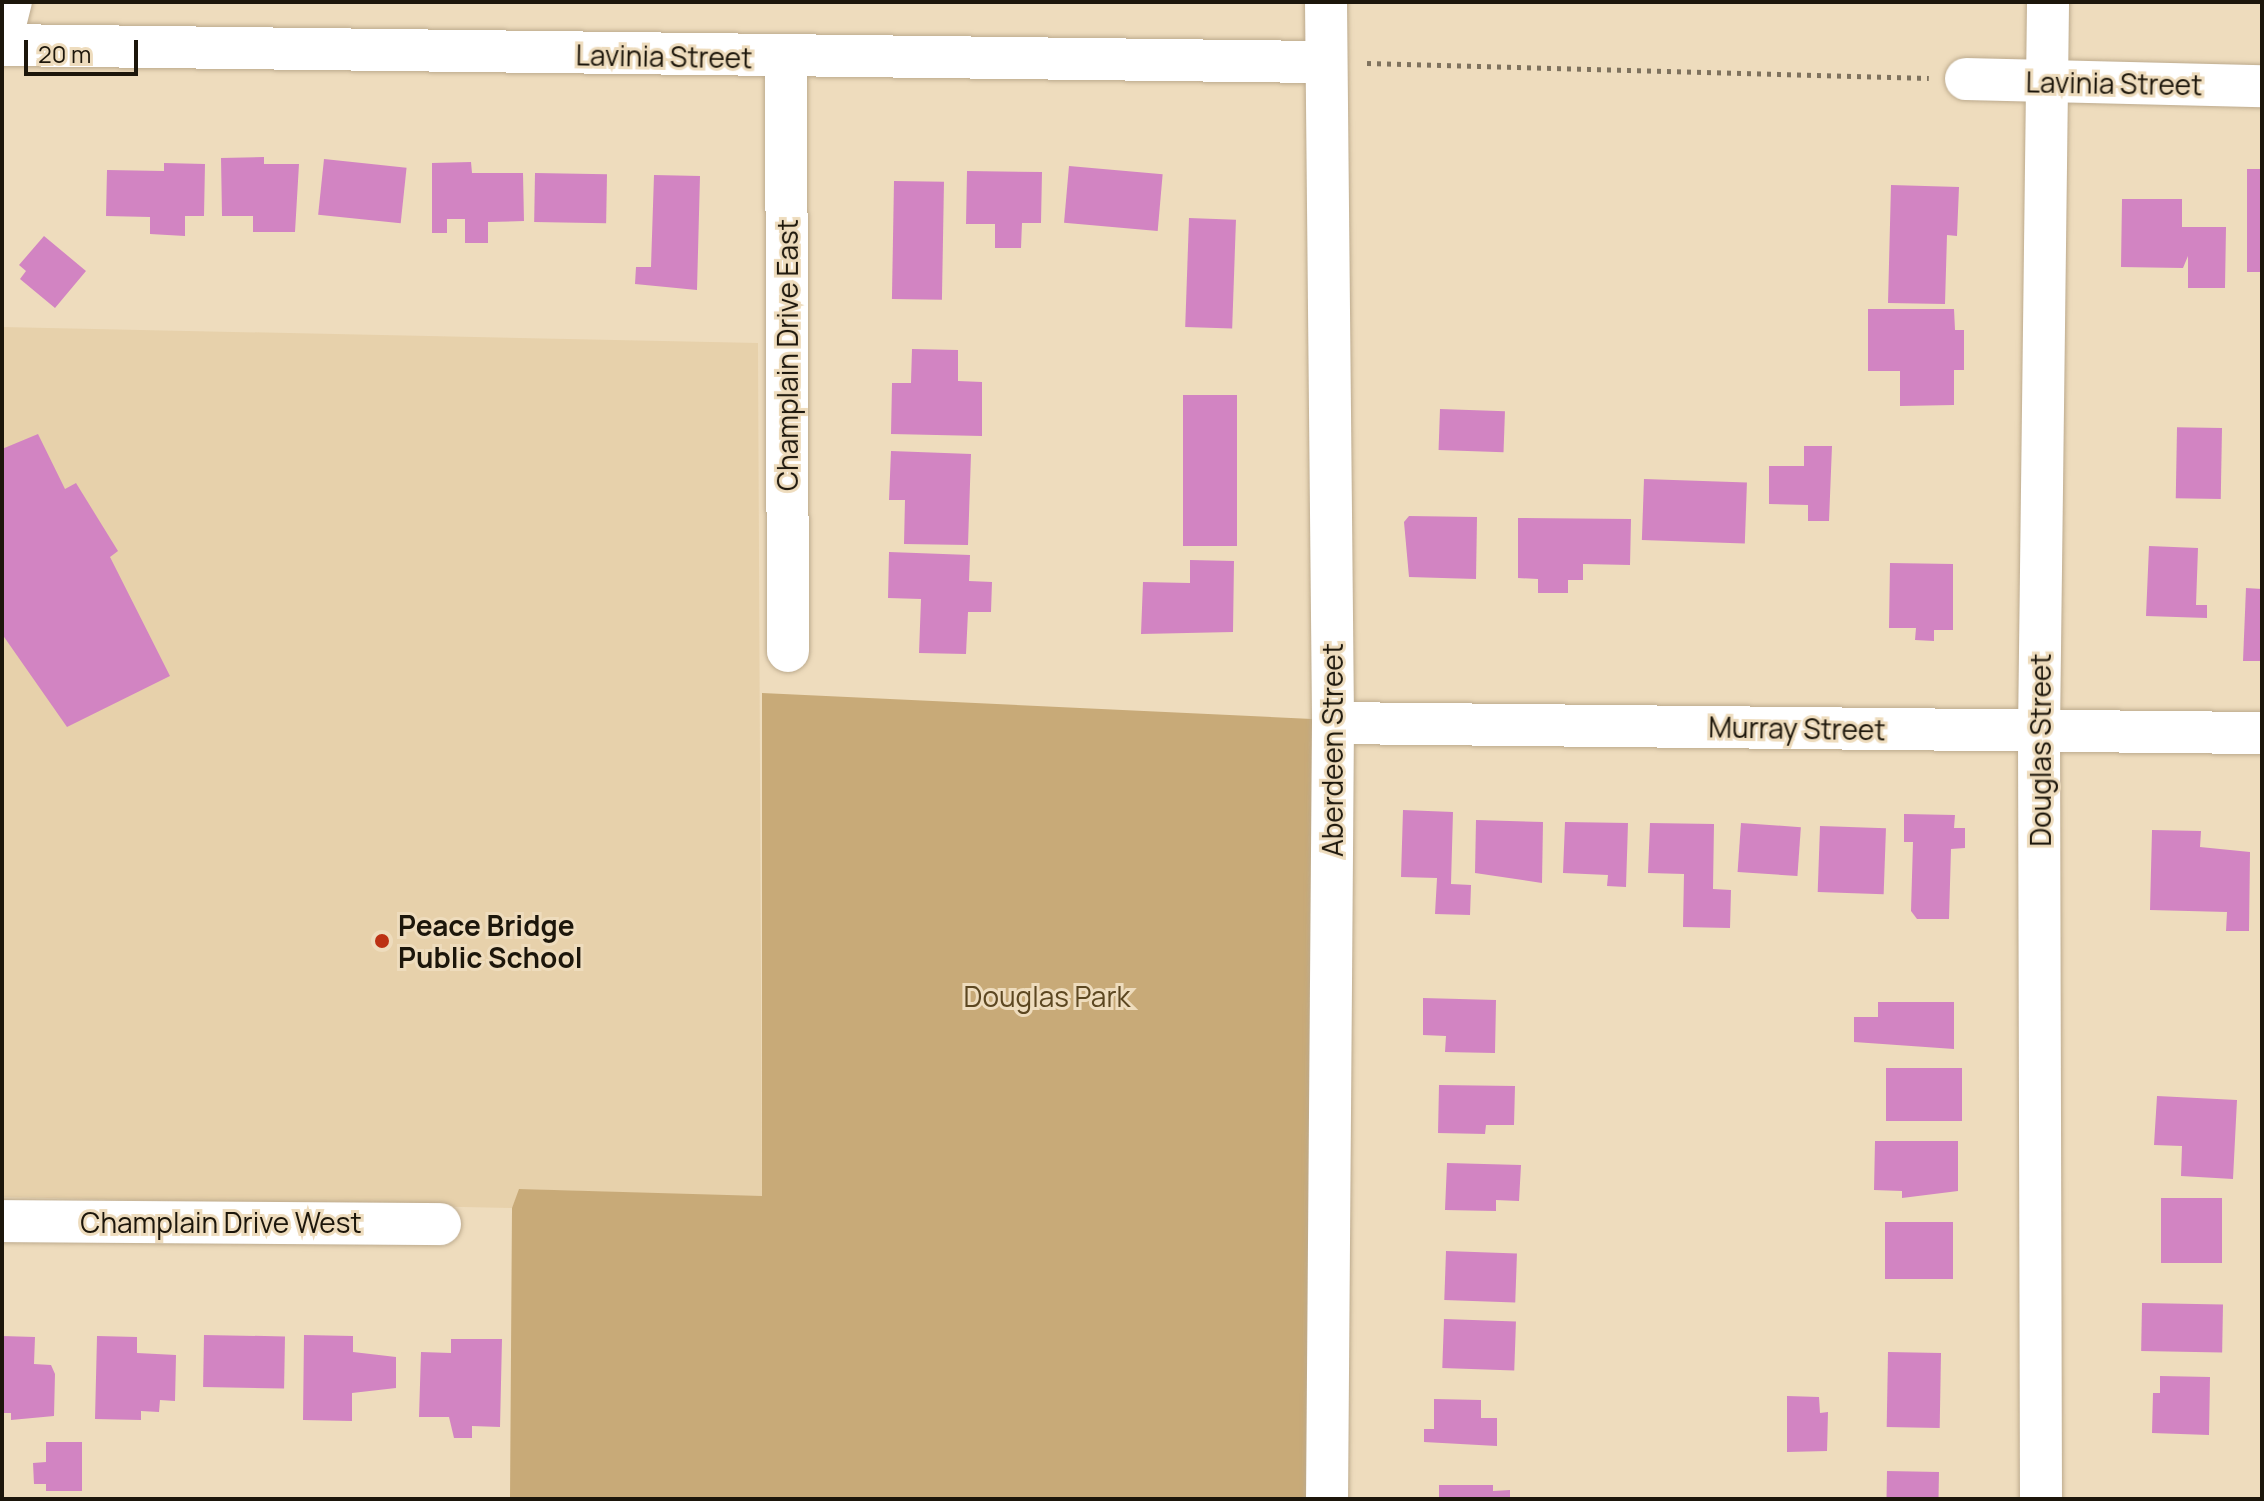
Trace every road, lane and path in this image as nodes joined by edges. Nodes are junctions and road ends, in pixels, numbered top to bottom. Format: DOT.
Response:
graph roads {
  1 [pos="11,2"];
  2 [pos="1326,2"];
  3 [pos="2048,2"];
  4 [pos="2,37"];
  5 [pos="2,45"];
  6 [pos="786,58"];
  7 [pos="1326,62"];
  8 [pos="1966,79"];
  9 [pos="2049,82"];
  10 [pos="2262,86"];
  11 [pos="788,651"];
  12 [pos="1333,723"];
  13 [pos="2039,731"];
  14 [pos="2262,733"];
  15 [pos="2,1221"];
  16 [pos="440,1224"];
  17 [pos="1327,1499"];
  18 [pos="2041,1499"];
  1 -- 4 [label="street"];
  2 -- 7 [label="street, Aberdeen Street"];
  3 -- 9 [label="street, Douglas Street"];
  5 -- 6 [label="street, Lavinia Street"];
  6 -- 7 [label="street, Lavinia Street"];
  6 -- 11 [label="street, Champlain Drive East"];
  7 -- 8 [label="path"];
  7 -- 12 [label="street, Aberdeen Street"];
  8 -- 9 [label="street, Lavinia Street"];
  9 -- 10 [label="street, Lavinia Street"];
  9 -- 13 [label="street, Douglas Street"];
  12 -- 13 [label="street, Murray Street"];
  12 -- 17 [label="street, Aberdeen Street"];
  13 -- 14 [label="street, Murray Street"];
  13 -- 18 [label="street, Douglas Street"];
  15 -- 16 [label="street, Champlain Drive West"];
}
